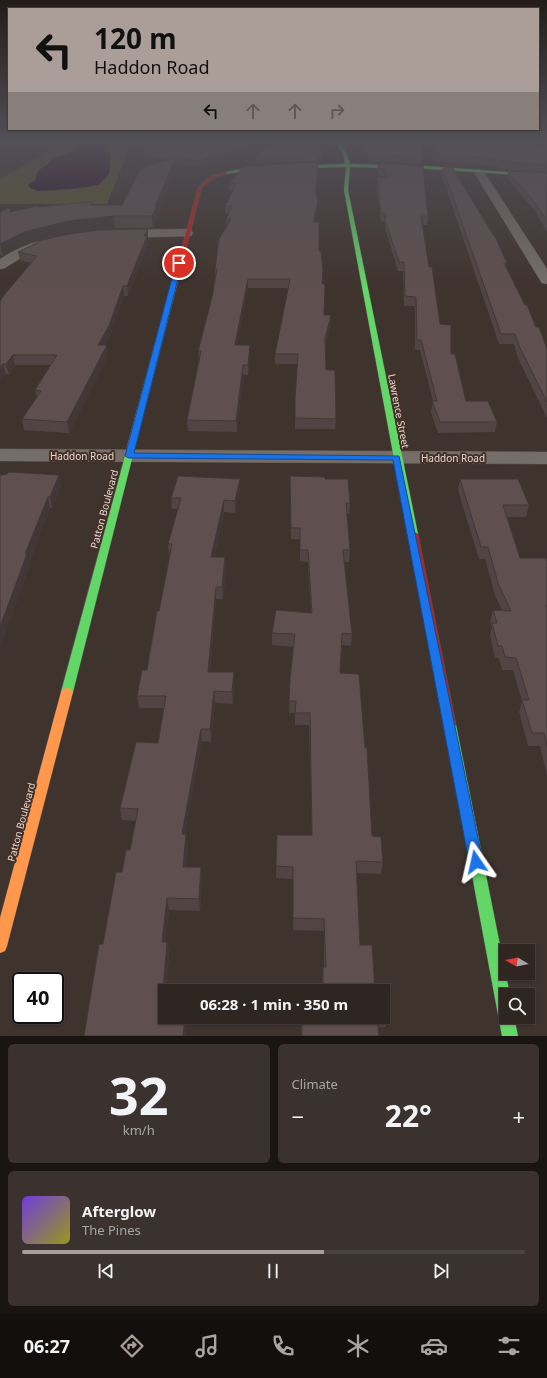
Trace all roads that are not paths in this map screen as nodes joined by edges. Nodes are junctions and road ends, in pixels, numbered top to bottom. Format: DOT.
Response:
graph roads {
  1 [pos="199,190"];
  2 [pos="346,190"];
  3 [pos="491,190"];
  4 [pos="186,233"];
  5 [pos="107,234"];
  6 [pos="59,240"];
  7 [pos="0,265"];
  8 [pos="547,280"];
  9 [pos="0,455"];
  10 [pos="129,456"];
  11 [pos="396,457"];
  12 [pos="547,458"];
  13 [pos="0,946"];
  14 [pos="510,1036"];
  1 -- 4 [label="street, Patton Boulevard"];
  2 -- 11 [label="street, Lawrence Street"];
  3 -- 8 [label="street"];
  4 -- 5 [label="street"];
  4 -- 10 [label="street, Patton Boulevard"];
  6 -- 7 [label="street"];
  9 -- 10 [label="street, Haddon Road"];
  10 -- 11 [label="street, Haddon Road"];
  10 -- 13 [label="street, Patton Boulevard"];
  11 -- 12 [label="street, Haddon Road"];
  11 -- 14 [label="street, Lawrence Street"];
}
